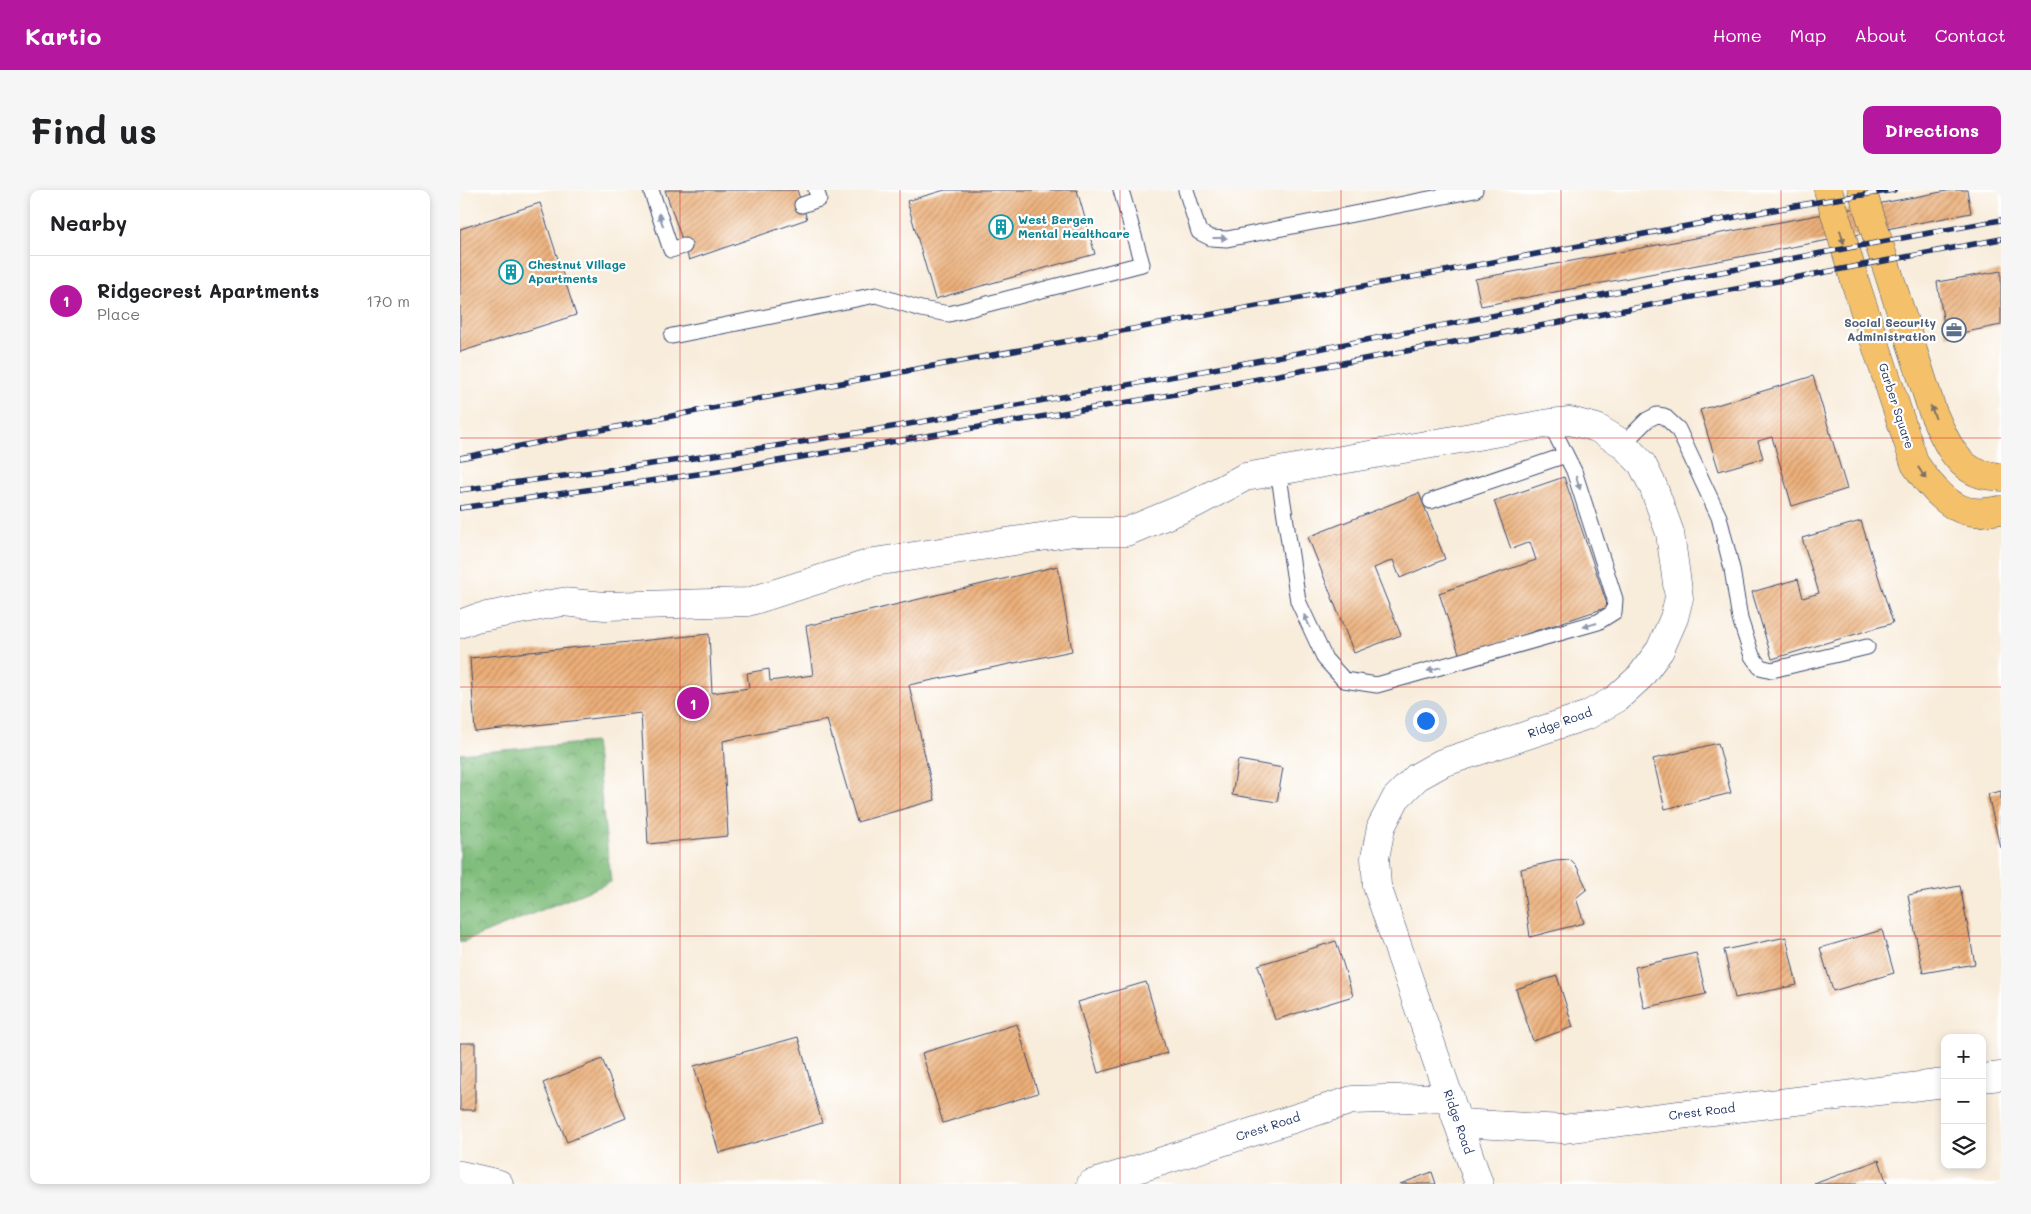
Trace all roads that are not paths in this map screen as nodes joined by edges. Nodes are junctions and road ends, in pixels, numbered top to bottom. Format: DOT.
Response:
graph roads {
  1 [pos="651,190"];
  2 [pos="1122,190"];
  3 [pos="1186,190"];
  4 [pos="1475,190"];
  5 [pos="1828,190"];
  6 [pos="1862,190"];
  7 [pos="818,194"];
  8 [pos="802,205"];
  9 [pos="678,248"];
  10 [pos="672,336"];
  11 [pos="1550,423"];
  12 [pos="1623,444"];
  13 [pos="1566,456"];
  14 [pos="1278,470"];
  15 [pos="2001,478"];
  16 [pos="1431,501"];
  17 [pos="2001,510"];
  18 [pos="460,624"];
  19 [pos="1866,647"];
  20 [pos="2001,1076"];
  21 [pos="1986,1078"];
  22 [pos="1941,1083"];
  23 [pos="1450,1097"];
  24 [pos="1459,1123"];
  25 [pos="460,1175"];
  26 [pos="499,1184"];
  27 [pos="1091,1184"];
  28 [pos="1479,1184"];
  9 -- 1 [label="lane, one-way"];
  2 -- 10 [label="lane"];
  3 -- 4 [label="lane, one-way"];
  5 -- 17 [label="main road, Garber Square, one-way"];
  15 -- 6 [label="main road, one-way"];
  7 -- 8 [label="lane"];
  11 -- 12 [label="street, Ridge Road"];
  11 -- 13 [label="lane"];
  11 -- 14 [label="street, Ridge Road"];
  12 -- 19 [label="lane"];
  12 -- 23 [label="street, Ridge Road"];
  13 -- 14 [label="lane, one-way"];
  13 -- 16 [label="lane"];
  14 -- 18 [label="street, Ridge Road"];
  20 -- 21 [label="street"];
  22 -- 24 [label="street, Crest Road"];
  23 -- 24 [label="street, Ridge Road"];
  23 -- 27 [label="street, Crest Road"];
  24 -- 28 [label="street, Ridge Road"];
  25 -- 26 [label="street"];
}
